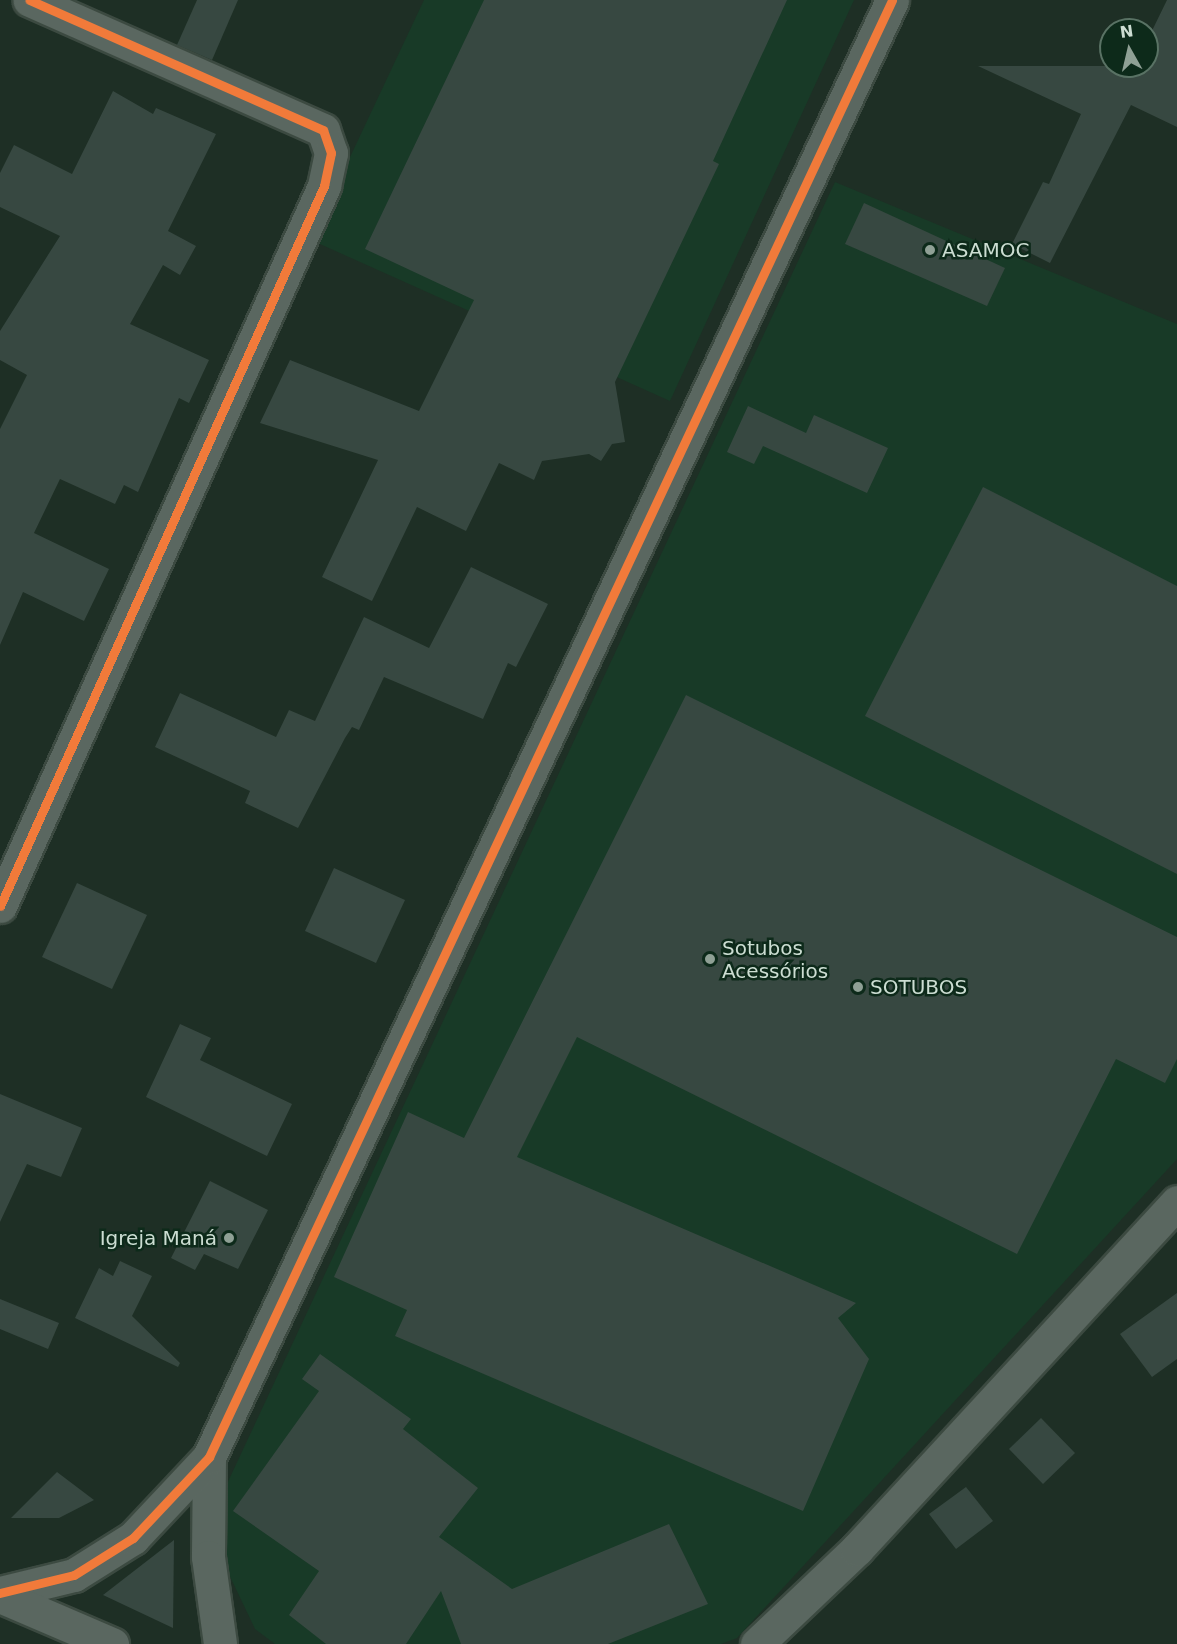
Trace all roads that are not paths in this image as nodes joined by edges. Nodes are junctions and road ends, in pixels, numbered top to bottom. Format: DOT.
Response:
graph roads {
  1 [pos="30,0"];
  2 [pos="892,0"];
  3 [pos="0,906"];
  4 [pos="1177,1202"];
  5 [pos="209,1457"];
  6 [pos="0,1594"];
  7 [pos="112,1644"];
  8 [pos="220,1644"];
  9 [pos="757,1644"];
  1 -- 3 [label="street"];
  2 -- 5 [label="street"];
  4 -- 9 [label="street"];
  5 -- 6 [label="street"];
  5 -- 8 [label="street"];
  6 -- 7 [label="street"];
}
